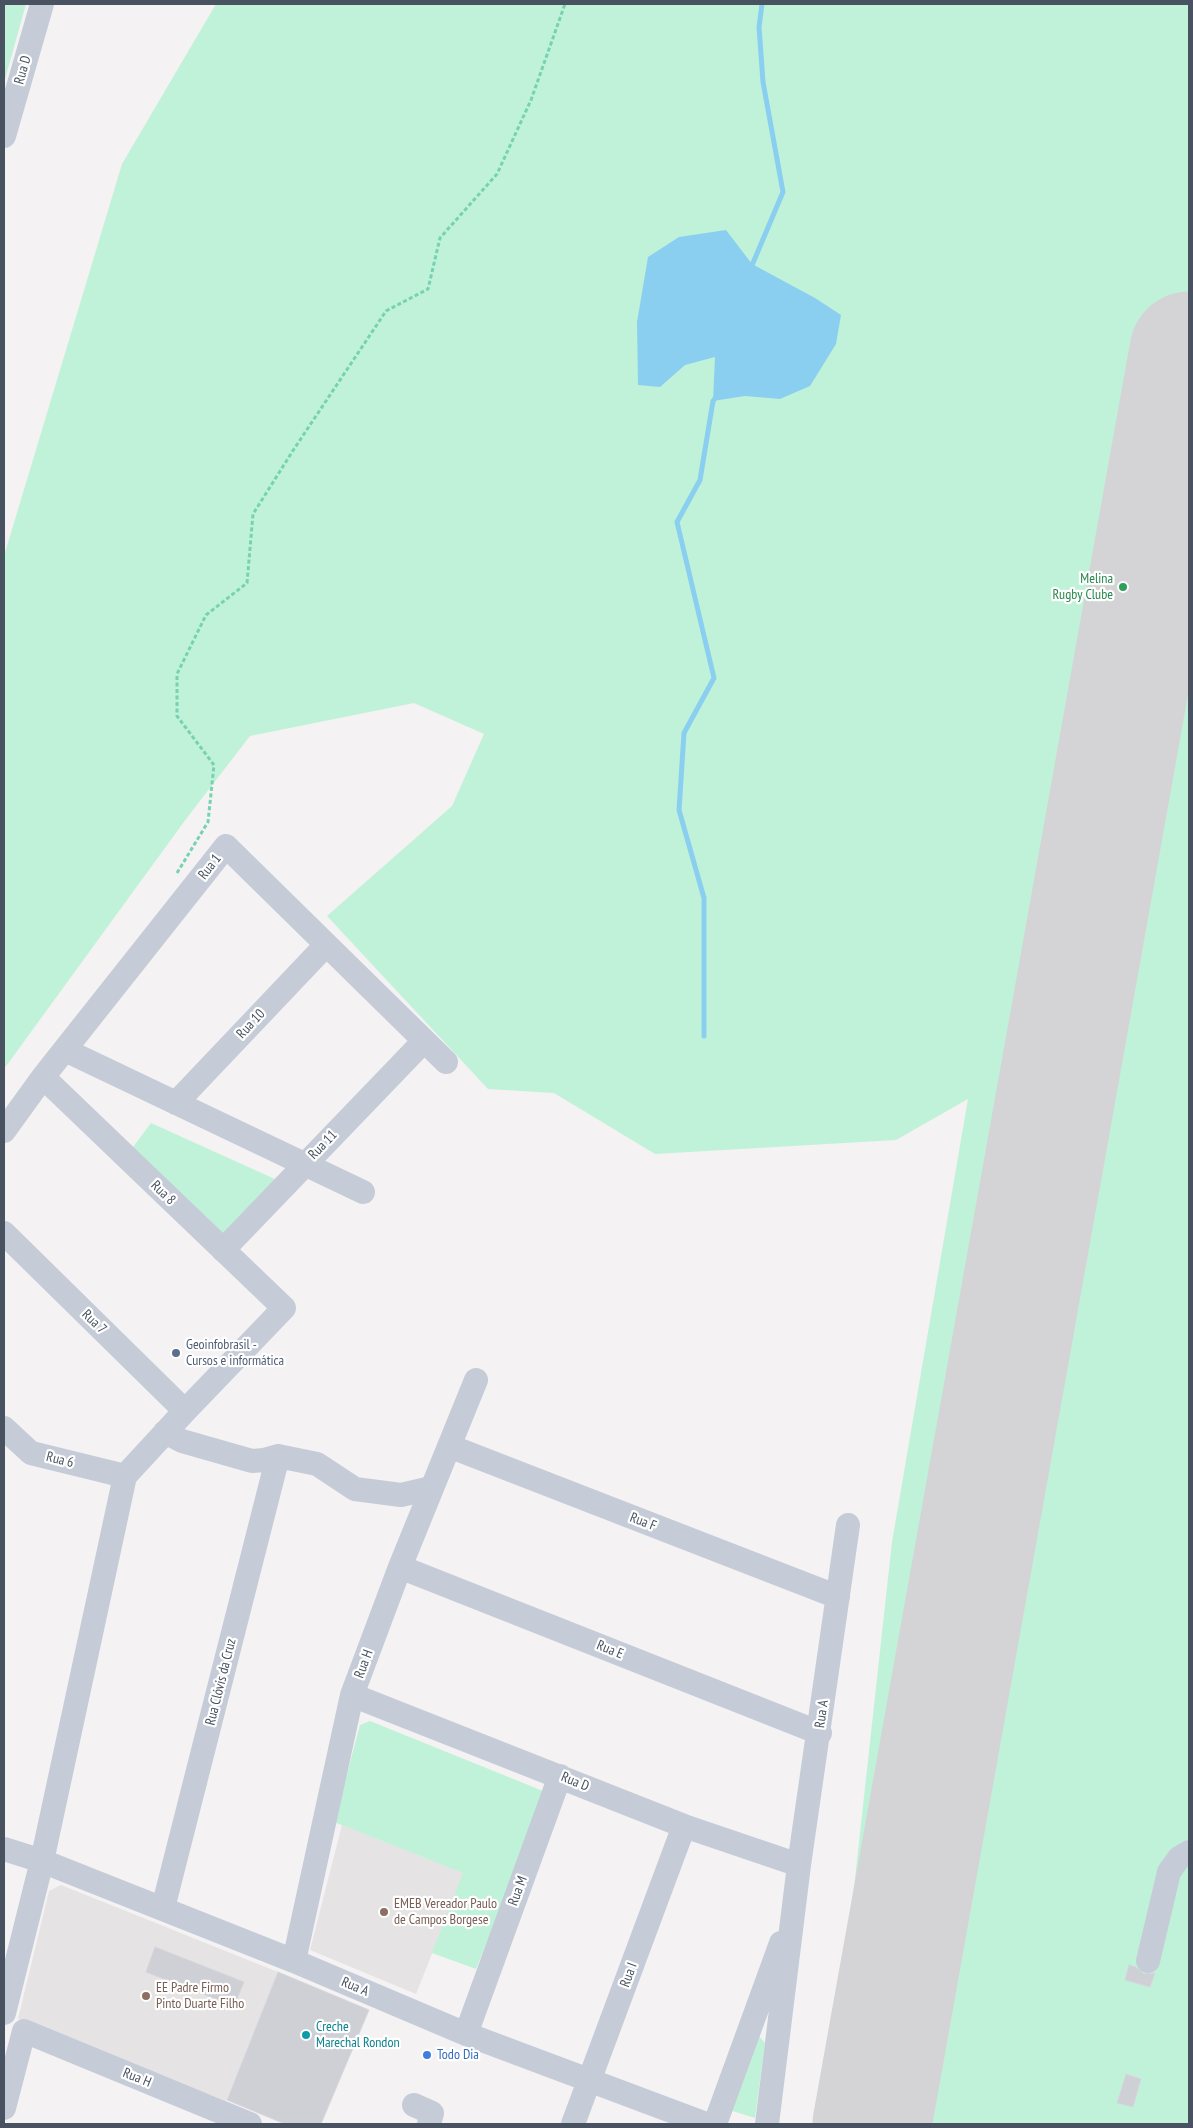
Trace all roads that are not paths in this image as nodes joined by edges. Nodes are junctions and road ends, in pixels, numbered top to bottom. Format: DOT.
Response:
graph roads {
  1 [pos="42,4"];
  2 [pos="4,136"];
  3 [pos="326,945"];
  4 [pos="424,1041"];
  5 [pos="65,1050"];
  6 [pos="446,1062"];
  7 [pos="44,1077"];
  8 [pos="176,1103"];
  9 [pos="4,1131"];
  10 [pos="304,1164"];
  11 [pos="363,1192"];
  12 [pos="4,1233"];
  13 [pos="223,1250"];
  14 [pos="476,1380"];
  15 [pos="185,1411"];
  16 [pos="4,1430"];
  17 [pos="165,1432"];
  18 [pos="448,1446"];
  19 [pos="278,1456"];
  20 [pos="125,1476"];
  21 [pos="431,1488"];
  22 [pos="848,1526"];
  23 [pos="400,1567"];
  24 [pos="838,1597"];
  25 [pos="352,1695"];
  26 [pos="820,1733"];
  27 [pos="560,1776"];
  28 [pos="684,1826"];
  29 [pos="4,1850"];
  30 [pos="1189,1852"];
  31 [pos="42,1861"];
  32 [pos="799,1865"];
  33 [pos="796,1902"];
  34 [pos="163,1908"];
  35 [pos="294,1961"];
  36 [pos="1148,1962"];
  37 [pos="4,2013"];
  38 [pos="466,2034"];
  39 [pos="590,2082"];
  40 [pos="414,2105"];
  41 [pos="4,2108"];
  42 [pos="250,2124"];
  43 [pos="429,2124"];
  44 [pos="573,2124"];
  45 [pos="706,2124"];
  46 [pos="715,2124"];
  47 [pos="767,2124"];
  1 -- 2 [label="street, Rua D"];
  3 -- 4 [label="street, Rua 1"];
  3 -- 5 [label="street, Rua 1"];
  3 -- 8 [label="street, Rua 10"];
  4 -- 6 [label="street, Rua 1"];
  4 -- 10 [label="street, Rua 11"];
  5 -- 7 [label="street, Rua 1"];
  5 -- 8 [label="street"];
  7 -- 9 [label="street, Rua 1"];
  7 -- 13 [label="street, Rua 8"];
  8 -- 10 [label="street"];
  10 -- 11 [label="street"];
  10 -- 13 [label="street, Rua 11"];
  12 -- 15 [label="street, Rua 7"];
  13 -- 15 [label="street, Rua 8"];
  14 -- 18 [label="street, Rua H"];
  15 -- 17 [label="street"];
  16 -- 20 [label="street, Rua 6"];
  17 -- 19 [label="street"];
  17 -- 20 [label="street"];
  18 -- 21 [label="street, Rua H"];
  18 -- 24 [label="street, Rua F"];
  19 -- 21 [label="street"];
  19 -- 34 [label="street, Rua Clóvis da Cruz"];
  20 -- 31 [label="street"];
  21 -- 23 [label="street, Rua H"];
  22 -- 24 [label="street, Rua A"];
  23 -- 25 [label="street, Rua H"];
  23 -- 26 [label="street, Rua E"];
  24 -- 26 [label="street, Rua A"];
  25 -- 27 [label="street, Rua D"];
  25 -- 35 [label="street, Rua H"];
  26 -- 32 [label="street, Rua A"];
  27 -- 28 [label="street, Rua D"];
  27 -- 38 [label="street, Rua M"];
  28 -- 32 [label="street, Rua D"];
  28 -- 39 [label="street, Rua I"];
  29 -- 31 [label="street, Rua A"];
  30 -- 36 [label="street"];
  31 -- 34 [label="street, Rua A"];
  31 -- 37 [label="street"];
  32 -- 33 [label="street, Rua A"];
  33 -- 46 [label="street, Rua A"];
  33 -- 47 [label="street, Rua A"];
  34 -- 35 [label="street, Rua A"];
  35 -- 38 [label="street, Rua A"];
  38 -- 39 [label="street, Rua A"];
  39 -- 44 [label="street, Rua I"];
  39 -- 45 [label="street, Rua A"];
  40 -- 43 [label="street"];
  41 -- 42 [label="street, Rua H"];
}
